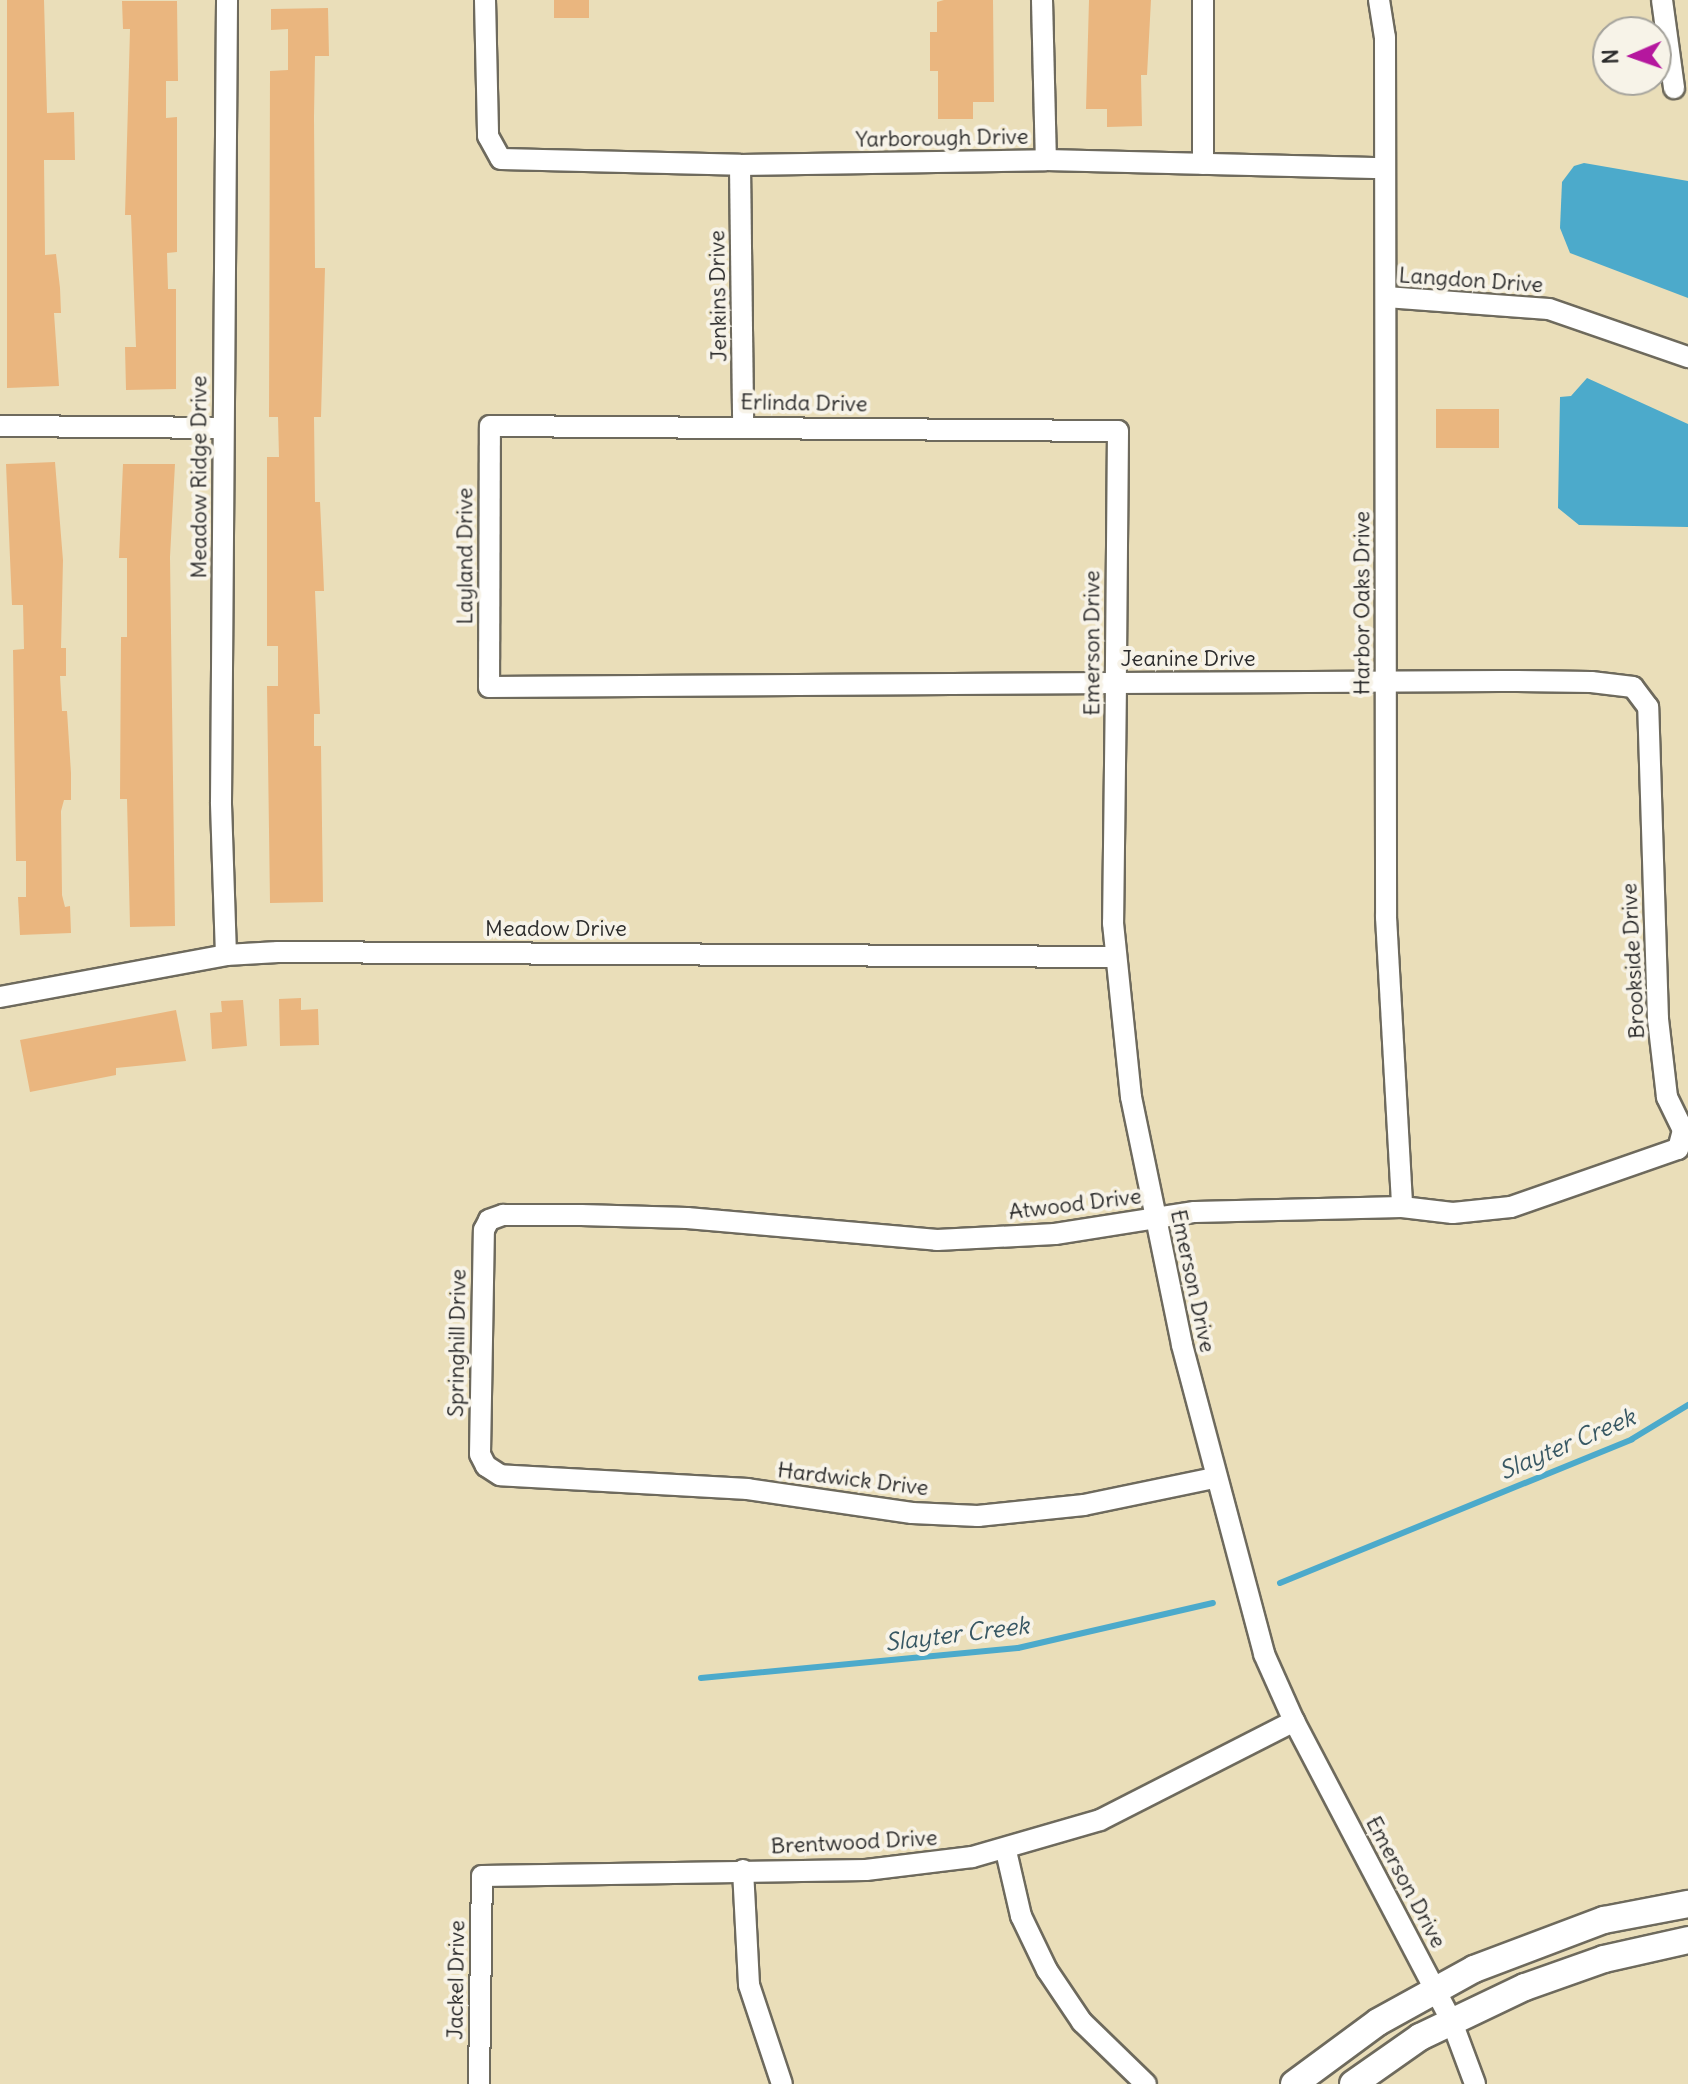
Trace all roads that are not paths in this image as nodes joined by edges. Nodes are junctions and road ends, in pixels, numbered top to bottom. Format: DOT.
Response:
graph roads {
  1 [pos="227,0"];
  2 [pos="485,0"];
  3 [pos="1042,0"];
  4 [pos="1203,0"];
  5 [pos="1379,0"];
  6 [pos="1662,0"];
  7 [pos="1674,88"];
  8 [pos="1046,160"];
  9 [pos="1203,164"];
  10 [pos="740,165"];
  11 [pos="1384,168"];
  12 [pos="1386,297"];
  13 [pos="1688,357"];
  14 [pos="0,426"];
  15 [pos="490,426"];
  16 [pos="743,427"];
  17 [pos="223,428"];
  18 [pos="1118,431"];
  19 [pos="1385,682"];
  20 [pos="1116,683"];
  21 [pos="489,687"];
  22 [pos="1650,745"];
  23 [pos="226,955"];
  24 [pos="1116,957"];
  25 [pos="0,997"];
  26 [pos="1659,1157"];
  27 [pos="1402,1207"];
  28 [pos="1156,1218"];
  29 [pos="489,1220"];
  30 [pos="486,1466"];
  31 [pos="1214,1478"];
  32 [pos="1294,1721"];
  33 [pos="1006,1851"];
  34 [pos="743,1870"];
  35 [pos="482,1876"];
  36 [pos="1688,1904"];
  37 [pos="1688,1940"];
  38 [pos="1436,1989"];
  39 [pos="1452,2022"];
  40 [pos="479,2084"];
  41 [pos="782,2084"];
  42 [pos="1146,2084"];
  43 [pos="1294,2084"];
  44 [pos="1353,2084"];
  45 [pos="1475,2084"];
  1 -- 17 [label="street, Meadow Ridge Drive"];
  2 -- 10 [label="street, Yarborough Drive"];
  3 -- 8 [label="street"];
  4 -- 9 [label="street"];
  5 -- 11 [label="street, Harbor Oaks Drive"];
  6 -- 7 [label="street"];
  8 -- 9 [label="street, Yarborough Drive"];
  8 -- 10 [label="street, Yarborough Drive"];
  9 -- 11 [label="street, Yarborough Drive"];
  10 -- 16 [label="street, Jenkins Drive"];
  11 -- 12 [label="street, Harbor Oaks Drive"];
  12 -- 13 [label="street, Langdon Drive"];
  12 -- 19 [label="street, Harbor Oaks Drive"];
  14 -- 17 [label="street"];
  15 -- 16 [label="street, Erlinda Drive"];
  15 -- 21 [label="street, Layland Drive"];
  16 -- 18 [label="street, Erlinda Drive"];
  17 -- 23 [label="street, Meadow Ridge Drive"];
  18 -- 20 [label="street, Emerson Drive"];
  19 -- 20 [label="street, Jeanine Drive"];
  19 -- 22 [label="street, Jeanine Drive"];
  19 -- 27 [label="street, Harbor Oaks Drive"];
  20 -- 21 [label="street, Jeanine Drive"];
  20 -- 24 [label="street, Emerson Drive"];
  22 -- 26 [label="street, Brookside Drive"];
  23 -- 24 [label="street, Meadow Drive"];
  23 -- 25 [label="street, Meadow Drive"];
  24 -- 28 [label="street, Emerson Drive"];
  26 -- 27 [label="street, Atwood Drive"];
  27 -- 28 [label="street, Atwood Drive"];
  28 -- 29 [label="street, Atwood Drive"];
  28 -- 31 [label="street, Emerson Drive"];
  29 -- 30 [label="street, Springhill Drive"];
  30 -- 31 [label="street, Hardwick Drive"];
  31 -- 32 [label="street, Emerson Drive"];
  32 -- 33 [label="street, Brentwood Drive"];
  32 -- 38 [label="street, Emerson Drive"];
  33 -- 34 [label="street, Brentwood Drive"];
  33 -- 42 [label="street"];
  34 -- 35 [label="street, Brentwood Drive"];
  34 -- 41 [label="street"];
  35 -- 40 [label="street, Jackel Drive"];
  36 -- 38 [label="street"];
  37 -- 39 [label="street"];
  38 -- 39 [label="street, Emerson Drive"];
  38 -- 43 [label="street"];
  39 -- 44 [label="street"];
  39 -- 45 [label="street, Emerson Drive"];
}
